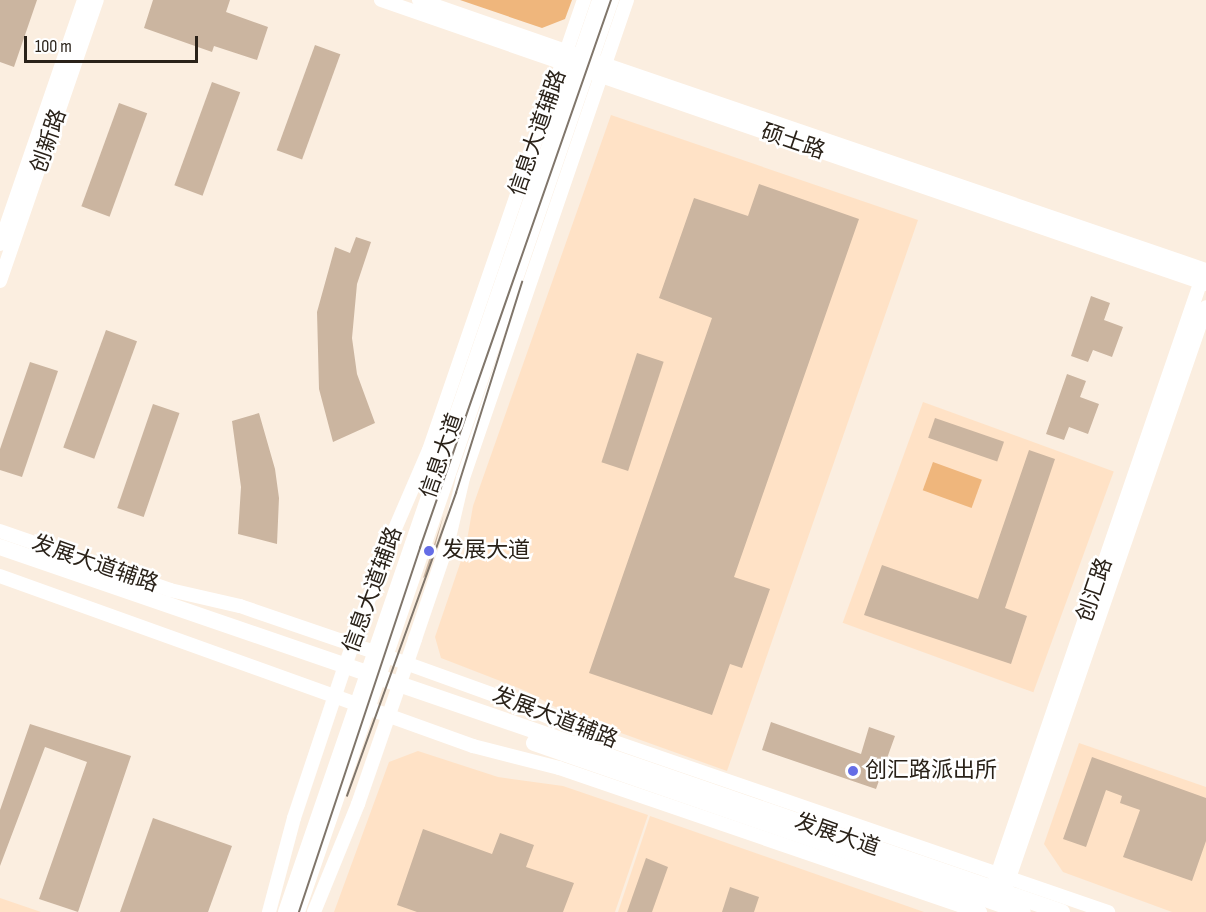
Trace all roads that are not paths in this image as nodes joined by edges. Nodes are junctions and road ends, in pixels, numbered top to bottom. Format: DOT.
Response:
graph roads {
  1 [pos="84,0"];
  2 [pos="97,0"];
  3 [pos="381,0"];
  4 [pos="418,0"];
  5 [pos="584,0"];
  6 [pos="599,0"];
  7 [pos="612,0"];
  8 [pos="627,0"];
  9 [pos="577,61"];
  10 [pos="603,70"];
  11 [pos="0,244"];
  12 [pos="1205,275"];
  13 [pos="0,281"];
  14 [pos="1206,307"];
  15 [pos="0,531"];
  16 [pos="0,547"];
  17 [pos="0,559"];
  18 [pos="0,576"];
  19 [pos="352,645"];
  20 [pos="380,654"];
  21 [pos="407,663"];
  22 [pos="343,671"];
  23 [pos="371,681"];
  24 [pos="397,690"];
  25 [pos="334,698"];
  26 [pos="362,707"];
  27 [pos="388,716"];
  28 [pos="995,897"];
  29 [pos="269,912"];
  30 [pos="285,912"];
  31 [pos="298,912"];
  32 [pos="314,912"];
  33 [pos="1023,912"];
  34 [pos="1062,912"];
  35 [pos="1108,912"];
  1 -- 11 [label="street, 创新路"];
  2 -- 13 [label="street, 创新路"];
  3 -- 9 [label="street, 硕士路"];
  4 -- 9 [label="street, 硕士路"];
  5 -- 9 [label="street, 信息大道辅路"];
  6 -- 9 [label="street, 信息大道"];
  7 -- 9 [label="street, 信息大道"];
  8 -- 10 [label="street, 信息大道辅路"];
  9 -- 10 [label="street, 硕士路"];
  9 -- 19 [label="street, 信息大道辅路"];
  9 -- 20 [label="street, 信息大道"];
  10 -- 12 [label="street, 硕士路"];
  10 -- 21 [label="street, 信息大道辅路"];
  12 -- 28 [label="street, 创汇路"];
  14 -- 28 [label="street, 创汇路"];
  15 -- 19 [label="street, 发展大道辅路"];
  16 -- 22 [label="main road, 发展大道"];
  17 -- 22 [label="main road, 发展大道"];
  18 -- 25 [label="street, 发展大道辅路"];
  19 -- 20 [label="street, 发展大道辅路"];
  19 -- 22 [label="street, 信息大道辅路"];
  20 -- 21 [label="street, 发展大道辅路"];
  20 -- 23 [label="street, 信息大道"];
  21 -- 24 [label="street, 信息大道辅路"];
  21 -- 28 [label="street, 发展大道辅路"];
  22 -- 23 [label="main road, 发展大道"];
  22 -- 25 [label="street, 信息大道辅路"];
  23 -- 24 [label="main road, 发展大道"];
  23 -- 26 [label="street, 信息大道"];
  24 -- 27 [label="street, 信息大道辅路"];
  24 -- 28 [label="main road, 发展大道"];
  25 -- 26 [label="street, 发展大道辅路"];
  25 -- 29 [label="street, 信息大道辅路"];
  26 -- 27 [label="street, 发展大道辅路"];
  26 -- 30 [label="street, 信息大道"];
  26 -- 31 [label="street, 信息大道"];
  27 -- 28 [label="street, 发展大道辅路"];
  27 -- 32 [label="street, 信息大道辅路"];
  28 -- 33 [label="main road, 发展大道"];
  28 -- 34 [label="main road, 发展大道"];
  28 -- 35 [label="street, 发展大道辅路"];
}
